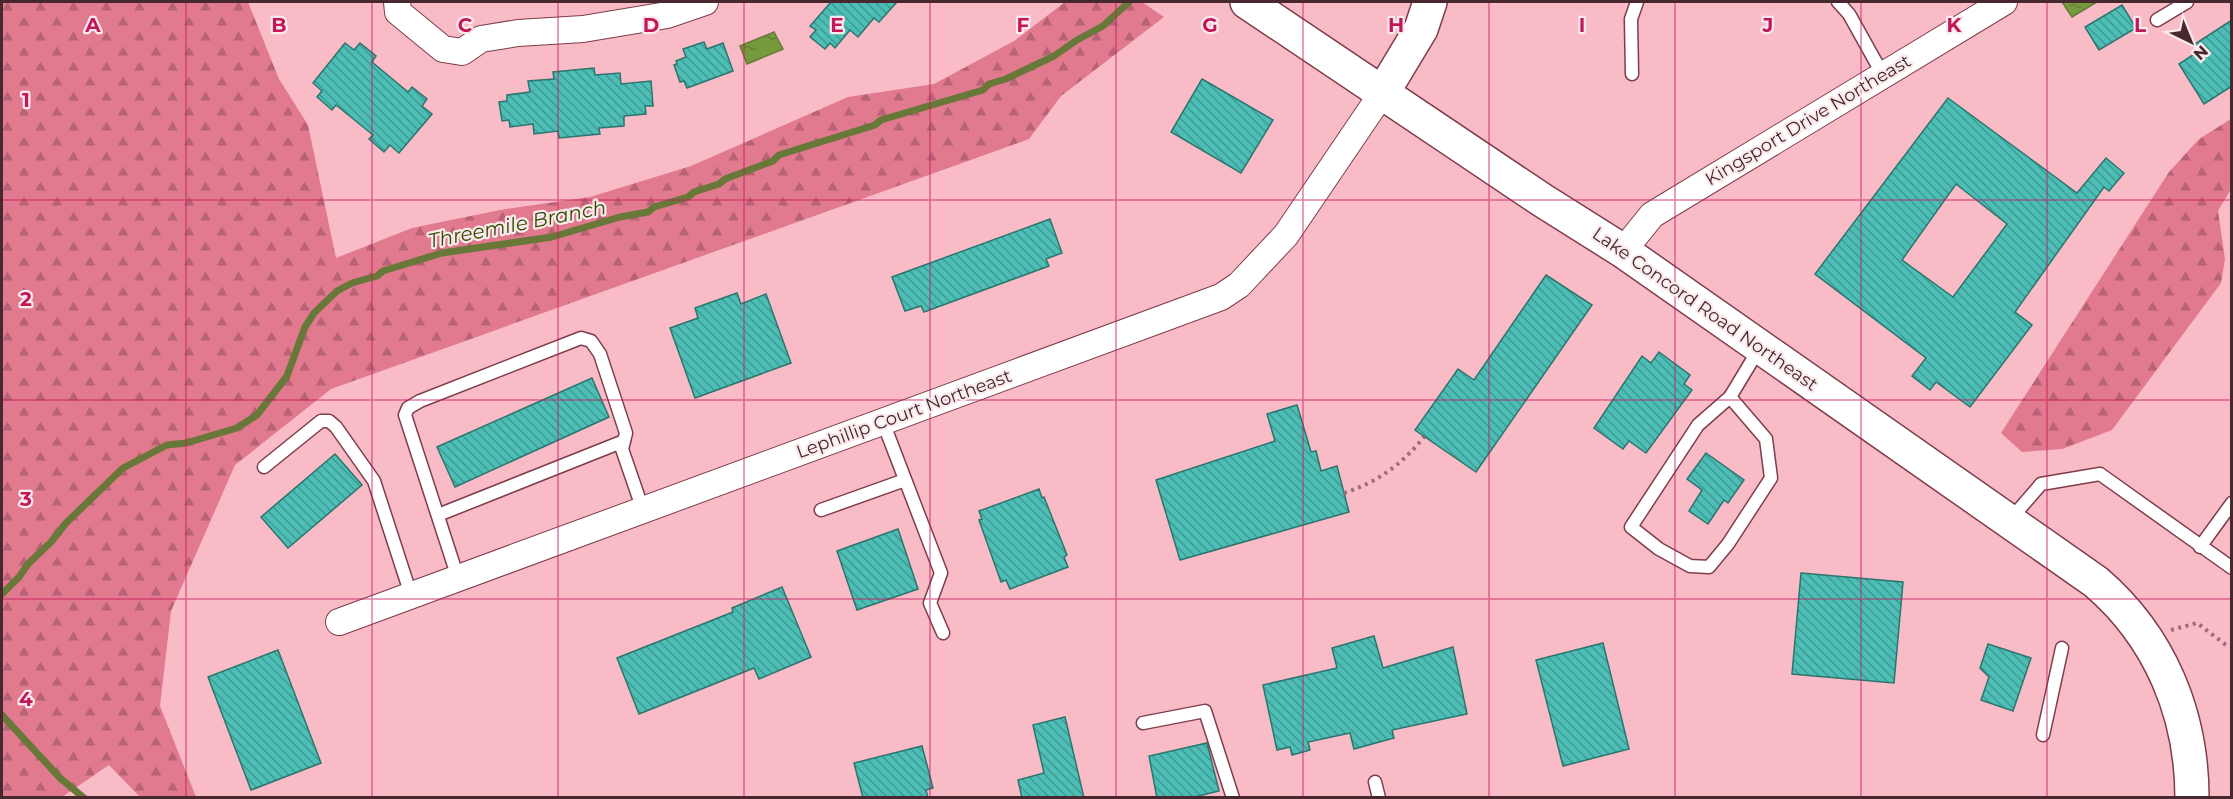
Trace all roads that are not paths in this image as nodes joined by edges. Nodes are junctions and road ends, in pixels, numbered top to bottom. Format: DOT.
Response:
graph roads {
  1 [pos="397,2"];
  2 [pos="705,2"];
  3 [pos="1247,2"];
  4 [pos="1430,2"];
  5 [pos="1637,2"];
  6 [pos="1838,2"];
  7 [pos="2004,2"];
  8 [pos="2187,2"];
  9 [pos="2157,20"];
  10 [pos="1632,74"];
  11 [pos="1883,75"];
  12 [pos="1383,92"];
  13 [pos="1623,251"];
  14 [pos="1760,348"];
  15 [pos="1730,397"];
  16 [pos="883,422"];
  17 [pos="624,441"];
  18 [pos="264,467"];
  19 [pos="904,480"];
  20 [pos="2232,503"];
  21 [pos="643,510"];
  22 [pos="821,510"];
  23 [pos="438,514"];
  24 [pos="2009,521"];
  25 [pos="2200,548"];
  26 [pos="2232,568"];
  27 [pos="458,578"];
  28 [pos="411,595"];
  29 [pos="339,622"];
  30 [pos="943,633"];
  31 [pos="2062,648"];
  32 [pos="1143,723"];
  33 [pos="2043,735"];
  34 [pos="1375,782"];
  35 [pos="1233,798"];
  36 [pos="1379,798"];
  37 [pos="2193,798"];
  1 -- 2 [label="street"];
  3 -- 12 [label="main road, Lake Concord Road Northeast"];
  4 -- 12 [label="main road"];
  5 -- 10 [label="lane"];
  6 -- 11 [label="lane"];
  7 -- 11 [label="street, Kingsport Drive Northeast"];
  8 -- 9 [label="lane"];
  11 -- 13 [label="street, Kingsport Drive Northeast"];
  12 -- 13 [label="main road, Lake Concord Road Northeast"];
  12 -- 16 [label="street, Lephillip Court Northeast"];
  13 -- 14 [label="main road, Lake Concord Road Northeast"];
  14 -- 15 [label="lane"];
  14 -- 24 [label="main road, Lake Concord Road Northeast"];
  15 -- 15 [label="lane"];
  16 -- 19 [label="lane"];
  16 -- 21 [label="street, Lephillip Court Northeast"];
  17 -- 21 [label="lane"];
  17 -- 23 [label="lane"];
  17 -- 23 [label="lane"];
  18 -- 28 [label="lane"];
  19 -- 22 [label="lane"];
  19 -- 30 [label="lane"];
  20 -- 25 [label="lane"];
  21 -- 27 [label="street, Lephillip Court Northeast"];
  23 -- 27 [label="lane"];
  24 -- 25 [label="lane"];
  24 -- 37 [label="main road, Lake Concord Road Northeast"];
  25 -- 26 [label="lane"];
  27 -- 28 [label="street, Lephillip Court Northeast"];
  28 -- 29 [label="street, Lephillip Court Northeast"];
  31 -- 33 [label="lane"];
  32 -- 35 [label="lane"];
  34 -- 36 [label="lane"];
}
